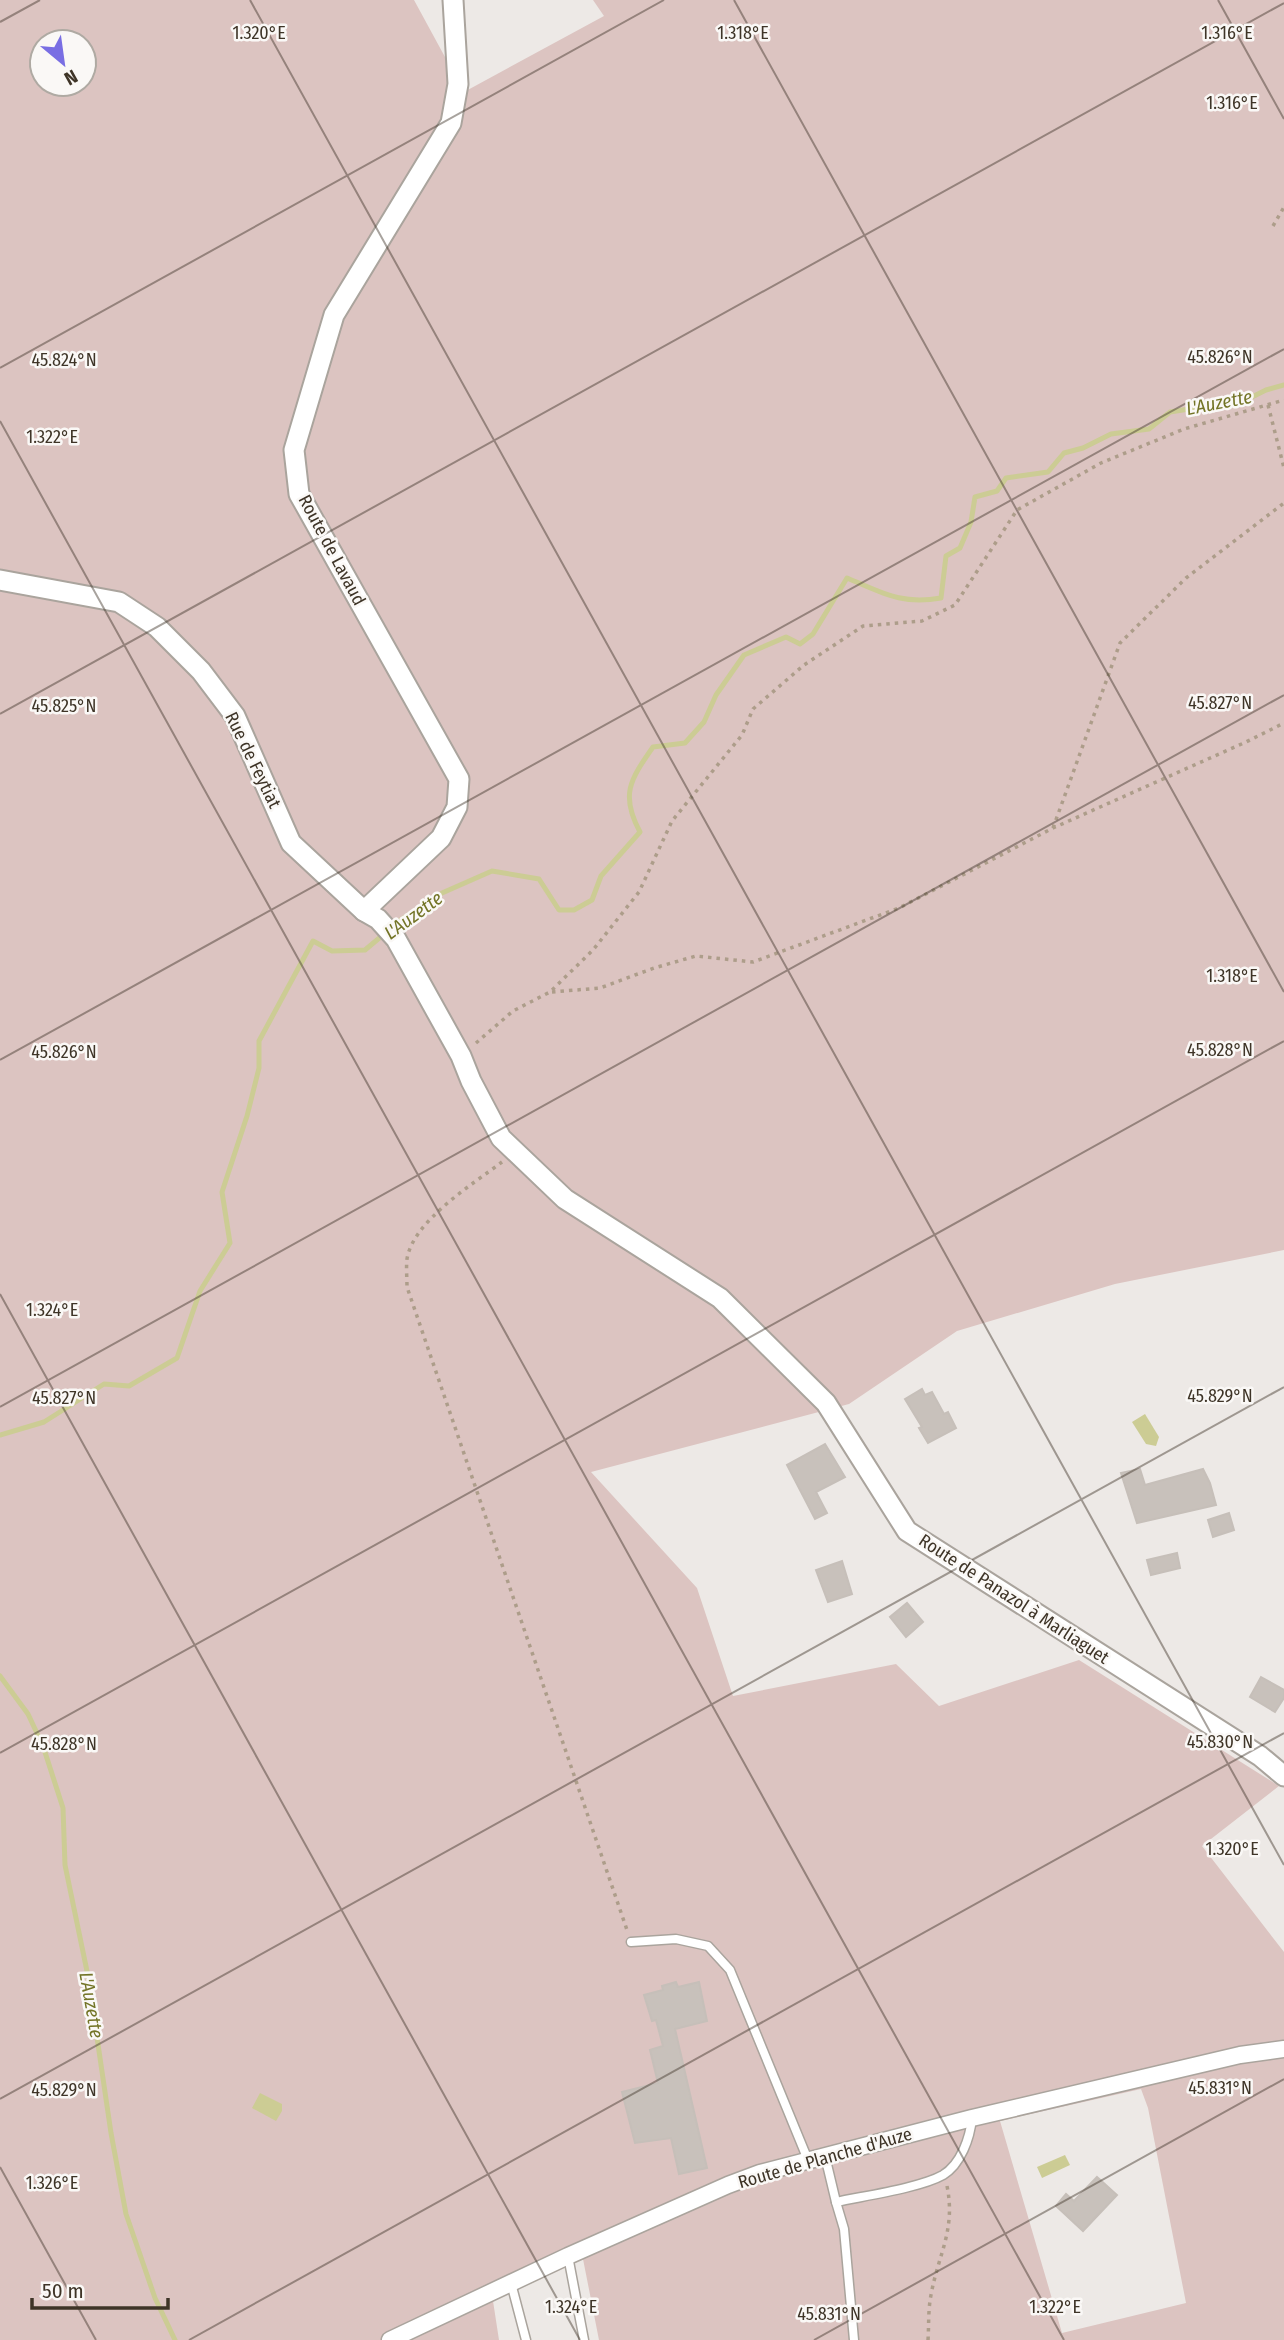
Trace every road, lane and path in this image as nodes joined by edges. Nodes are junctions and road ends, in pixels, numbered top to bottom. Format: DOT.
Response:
graph roads {
  1 [pos="453,0"];
  2 [pos="1284,207"];
  3 [pos="1273,226"];
  4 [pos="1284,400"];
  5 [pos="1268,405"];
  6 [pos="1284,468"];
  7 [pos="1284,503"];
  8 [pos="0,580"];
  9 [pos="1284,723"];
  10 [pos="1053,828"];
  11 [pos="371,915"];
  12 [pos="550,992"];
  13 [pos="461,1056"];
  14 [pos="516,1152"];
  15 [pos="1284,1776"];
  16 [pos="631,1942"];
  17 [pos="1284,2049"];
  18 [pos="972,2118"];
  19 [pos="825,2156"];
  20 [pos="808,2160"];
  21 [pos="944,2174"];
  22 [pos="836,2203"];
  23 [pos="568,2256"];
  24 [pos="511,2283"];
  25 [pos="390,2340"];
  26 [pos="526,2340"];
  27 [pos="584,2340"];
  28 [pos="854,2340"];
  29 [pos="928,2340"];
  1 -- 11 [label="street, Route de Lavaud"];
  2 -- 3 [label="path"];
  4 -- 5 [label="path"];
  5 -- 6 [label="path"];
  5 -- 12 [label="path"];
  7 -- 10 [label="path"];
  8 -- 11 [label="street, Rue de Feytiat"];
  9 -- 10 [label="path"];
  10 -- 12 [label="path"];
  11 -- 13 [label="street, Route de Panazol à Marliaguet"];
  12 -- 13 [label="path"];
  13 -- 14 [label="street, Route de Panazol à Marliaguet"];
  14 -- 15 [label="street, Route de Panazol à Marliaguet"];
  14 -- 16 [label="path"];
  16 -- 20 [label="lane"];
  17 -- 18 [label="street, Route de Planche d'Auze"];
  18 -- 19 [label="street, Route de Planche d'Auze"];
  18 -- 21 [label="lane"];
  19 -- 20 [label="street, Route de Planche d'Auze"];
  19 -- 22 [label="lane"];
  20 -- 23 [label="street, Route de Planche d'Auze"];
  21 -- 22 [label="lane"];
  21 -- 29 [label="path"];
  22 -- 28 [label="lane"];
  23 -- 24 [label="street, Route de Planche d'Auze"];
  23 -- 27 [label="lane"];
  24 -- 25 [label="street, Route de Planche d'Auze"];
  24 -- 26 [label="lane"];
}
